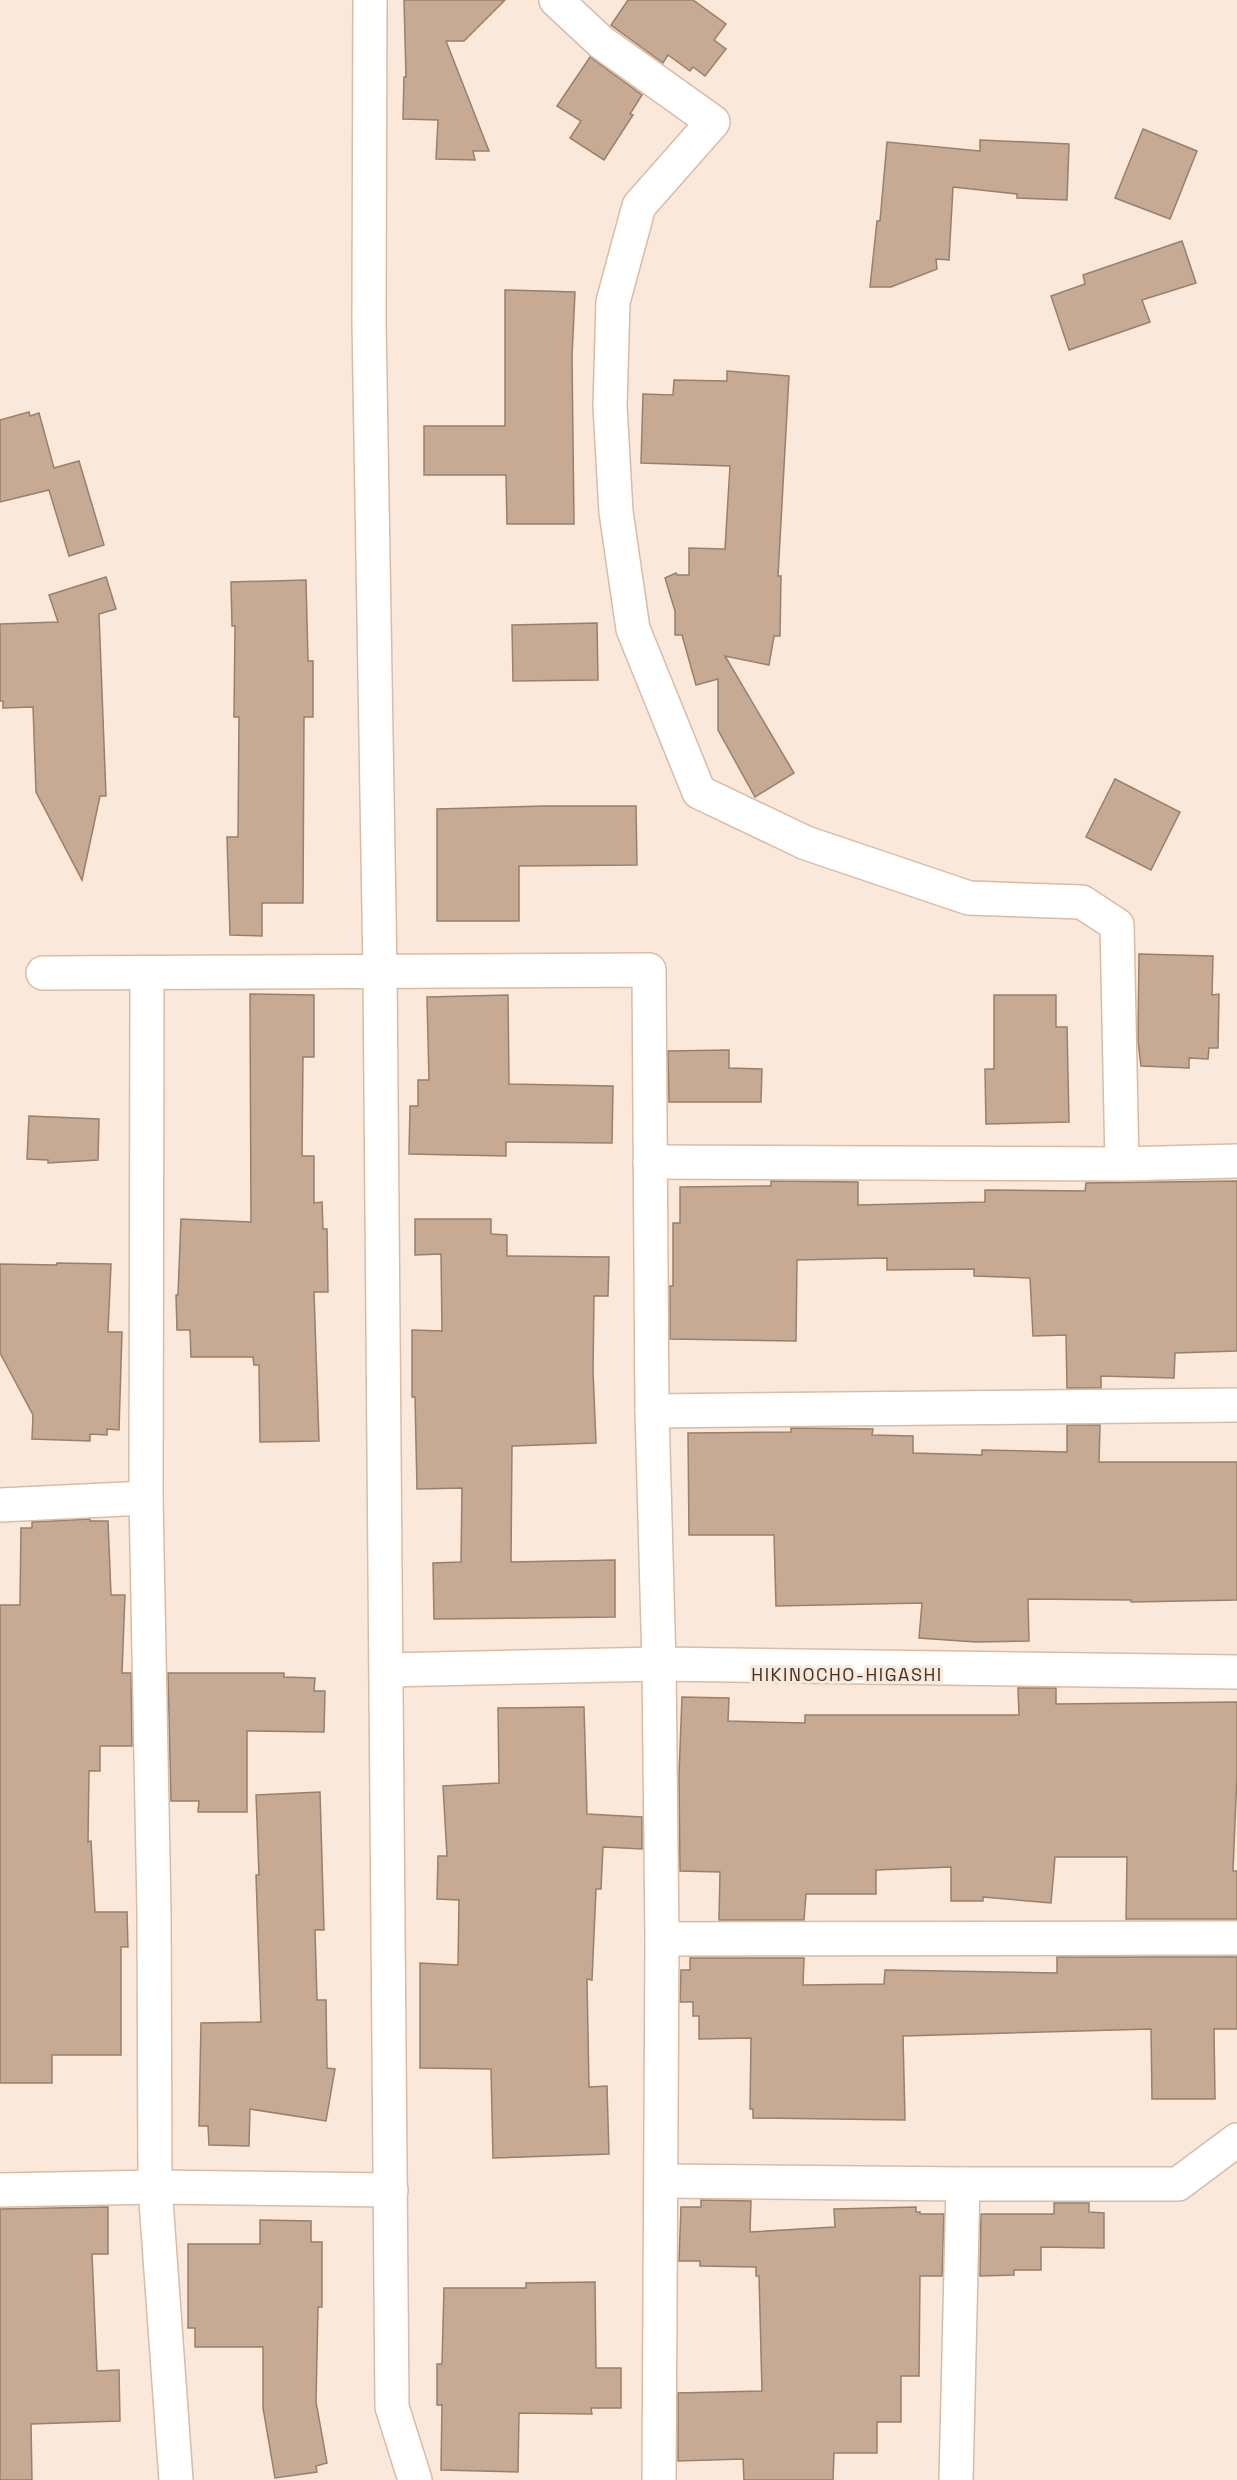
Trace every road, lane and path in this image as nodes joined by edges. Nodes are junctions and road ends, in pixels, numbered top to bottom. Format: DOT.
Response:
graph roads {
  1 [pos="370,0"];
  2 [pos="556,0"];
  3 [pos="380,972"];
  4 [pos="147,973"];
  5 [pos="43,974"];
  6 [pos="650,1161"];
  7 [pos="1237,1161"];
  8 [pos="1122,1164"];
  9 [pos="1237,1406"];
  10 [pos="652,1411"];
  11 [pos="146,1498"];
  12 [pos="0,1505"];
  13 [pos="659,1664"];
  14 [pos="387,1670"];
  15 [pos="1237,1672"];
  16 [pos="1237,1938"];
  17 [pos="662,1940"];
  18 [pos="1237,2140"];
  19 [pos="662,2181"];
  20 [pos="963,2184"];
  21 [pos="155,2187"];
  22 [pos="0,2190"];
  23 [pos="391,2190"];
  24 [pos="176,2480"];
  25 [pos="415,2480"];
  26 [pos="659,2480"];
  27 [pos="956,2480"];
  1 -- 3 [label="street"];
  2 -- 8 [label="street"];
  3 -- 4 [label="street"];
  3 -- 6 [label="street"];
  3 -- 14 [label="street"];
  4 -- 5 [label="street"];
  4 -- 11 [label="street"];
  6 -- 8 [label="street"];
  6 -- 10 [label="street"];
  7 -- 8 [label="street"];
  9 -- 10 [label="street"];
  10 -- 13 [label="street"];
  11 -- 12 [label="street"];
  11 -- 21 [label="street"];
  13 -- 14 [label="street"];
  13 -- 15 [label="street"];
  13 -- 17 [label="street"];
  14 -- 23 [label="street"];
  16 -- 17 [label="street"];
  17 -- 19 [label="street"];
  18 -- 20 [label="street"];
  19 -- 20 [label="street"];
  19 -- 26 [label="street"];
  20 -- 27 [label="street"];
  21 -- 22 [label="street"];
  21 -- 23 [label="street"];
  21 -- 24 [label="street"];
  23 -- 25 [label="street"];
}
